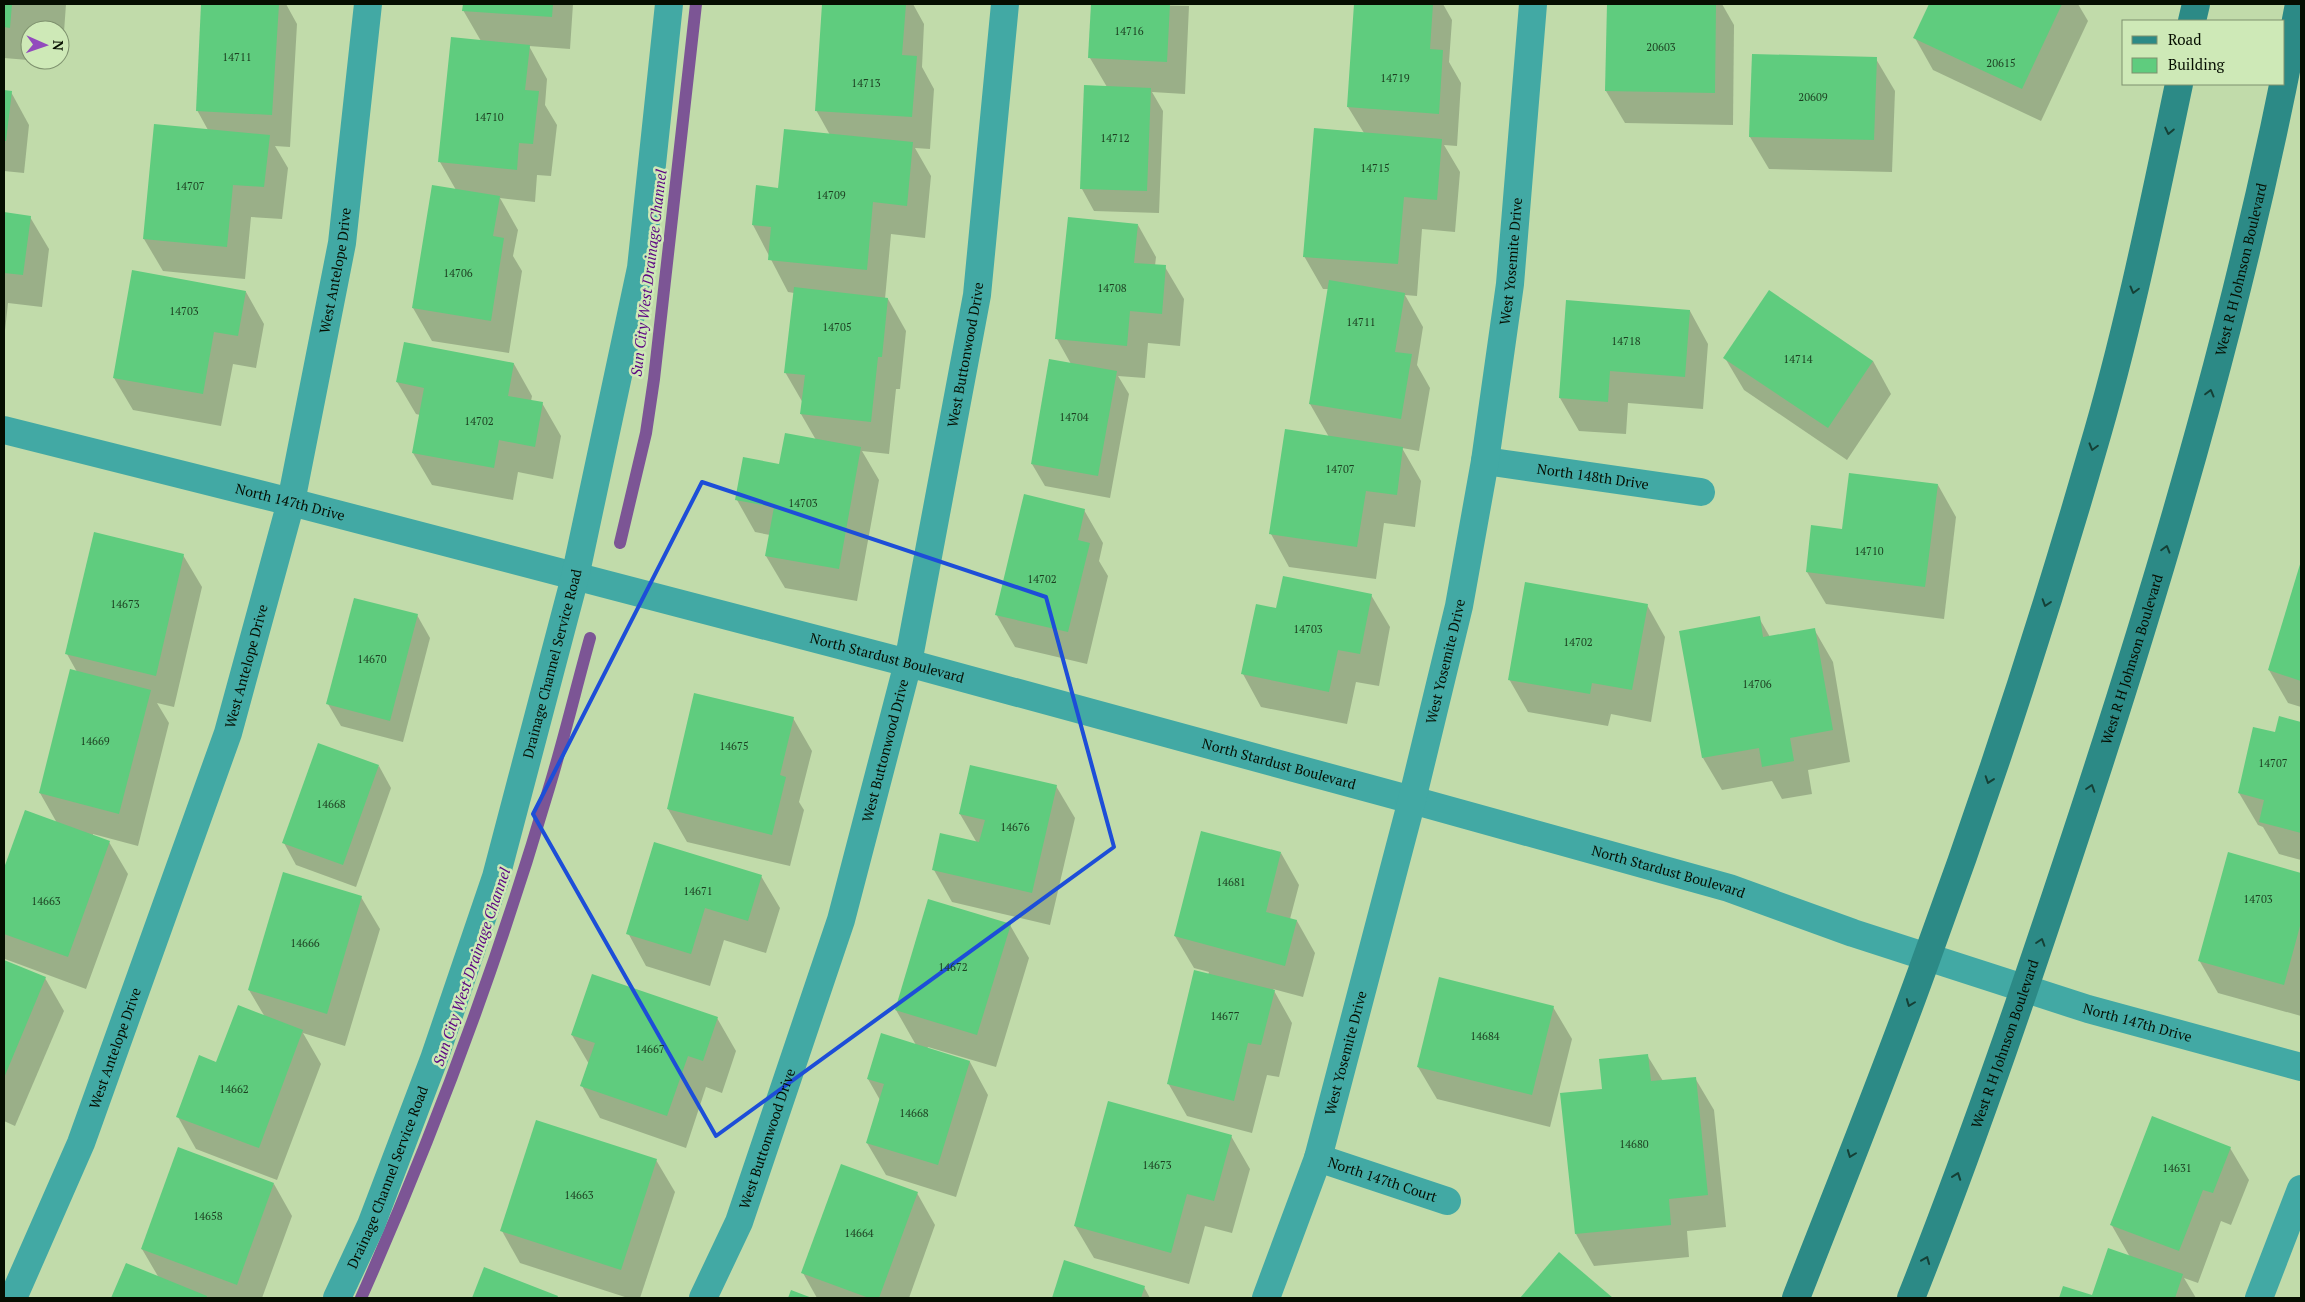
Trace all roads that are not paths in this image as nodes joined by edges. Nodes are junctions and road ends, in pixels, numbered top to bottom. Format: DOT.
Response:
graph roads {
  1 [pos="368,4"];
  2 [pos="669,4"];
  3 [pos="1005,4"];
  4 [pos="1533,4"];
  5 [pos="2196,4"];
  6 [pos="2299,4"];
  7 [pos="2192,20"];
  8 [pos="2285,71"];
  9 [pos="2179,85"];
  10 [pos="2282,85"];
  11 [pos="4,430"];
  12 [pos="1485,461"];
  13 [pos="1701,492"];
  14 [pos="291,502"];
  15 [pos="575,577"];
  16 [pos="908,663"];
  17 [pos="1412,800"];
  18 [pos="1927,957"];
  19 [pos="1976,973"];
  20 [pos="2026,989"];
  21 [pos="2301,1067"];
  22 [pos="1318,1158"];
  23 [pos="2301,1189"];
  24 [pos="1447,1201"];
  25 [pos="13,1298"];
  26 [pos="337,1298"];
  27 [pos="703,1298"];
  28 [pos="1266,1298"];
  29 [pos="1796,1298"];
  30 [pos="1911,1298"];
  31 [pos="2260,1298"];
  1 -- 14 [label="street, West Antelope Drive"];
  2 -- 15 [label="street, Drainage Channel Service Road"];
  3 -- 16 [label="street, West Buttonwood Drive"];
  4 -- 12 [label="street, West Yosemite Drive"];
  5 -- 7 [label="main road"];
  8 -- 6 [label="main road, West R H Johnson Boulevard, one-way"];
  9 -- 18 [label="main road, one-way"];
  20 -- 10 [label="main road, West R H Johnson Boulevard, one-way"];
  11 -- 14 [label="street, North 147th Drive"];
  12 -- 13 [label="street, North 148th Drive"];
  12 -- 17 [label="street, West Yosemite Drive"];
  14 -- 15 [label="street, North 147th Drive"];
  14 -- 25 [label="street, West Antelope Drive"];
  15 -- 16 [label="street, North Stardust Boulevard"];
  15 -- 26 [label="street, Drainage Channel Service Road"];
  16 -- 17 [label="street, North Stardust Boulevard"];
  16 -- 27 [label="street, West Buttonwood Drive"];
  17 -- 18 [label="street, North Stardust Boulevard"];
  17 -- 22 [label="street, West Yosemite Drive"];
  18 -- 19 [label="street, North Stardust Boulevard"];
  18 -- 29 [label="main road, one-way"];
  19 -- 20 [label="street, North 147th Drive"];
  20 -- 21 [label="street, North 147th Drive"];
  30 -- 20 [label="main road, West R H Johnson Boulevard, one-way"];
  22 -- 24 [label="street, North 147th Court"];
  22 -- 28 [label="street, West Yosemite Drive"];
  23 -- 31 [label="street"];
}
